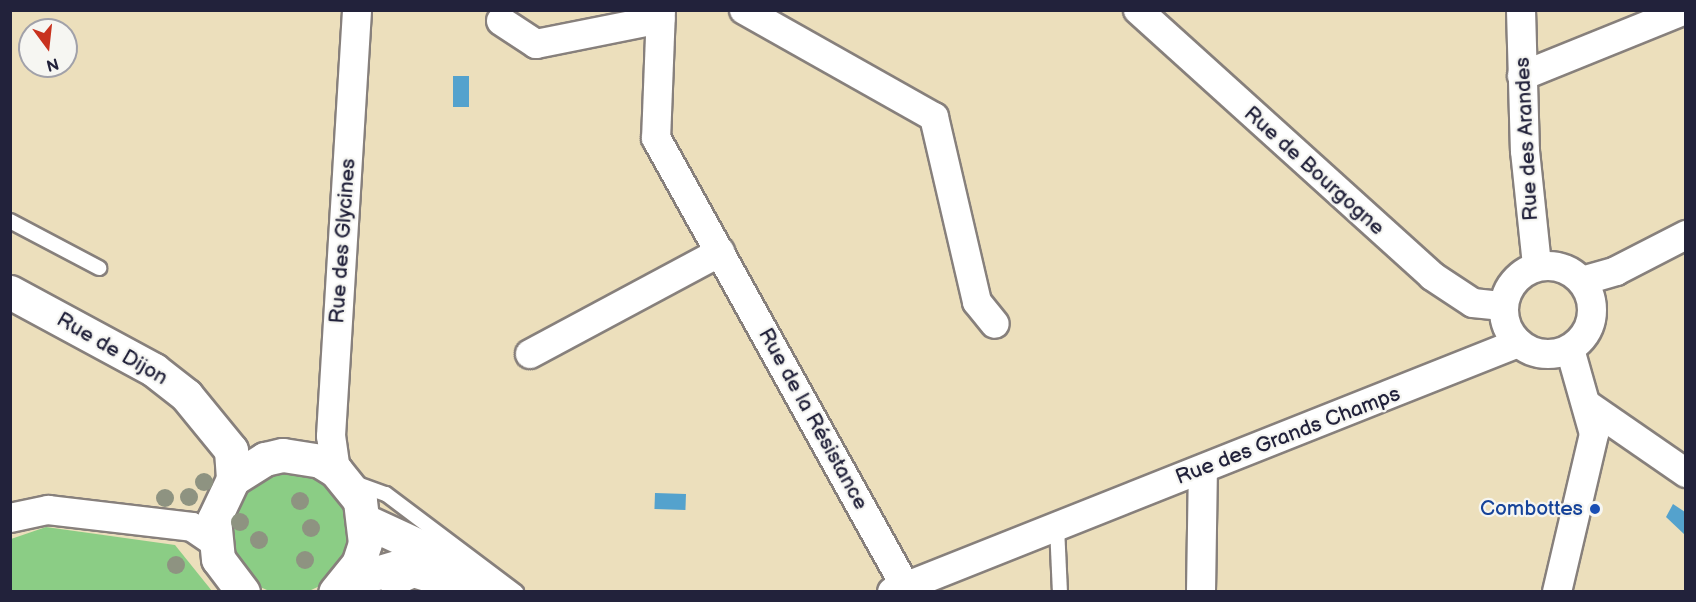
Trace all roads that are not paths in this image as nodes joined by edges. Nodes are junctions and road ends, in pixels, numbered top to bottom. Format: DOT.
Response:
graph roads {
  1 [pos="357,10"];
  2 [pos="744,10"];
  3 [pos="1138,10"];
  4 [pos="1521,10"];
  5 [pos="1685,10"];
  6 [pos="661,15"];
  7 [pos="501,21"];
  8 [pos="1522,76"];
  9 [pos="10,221"];
  10 [pos="1686,235"];
  11 [pos="720,252"];
  12 [pos="1537,266"];
  13 [pos="99,268"];
  14 [pos="1582,281"];
  15 [pos="10,292"];
  16 [pos="1503,306"];
  17 [pos="995,324"];
  18 [pos="1518,343"];
  19 [pos="1569,349"];
  20 [pos="530,354"];
  21 [pos="1590,406"];
  22 [pos="1203,469"];
  23 [pos="1686,473"];
  24 [pos="340,475"];
  25 [pos="233,479"];
  26 [pos="10,518"];
  27 [pos="365,521"];
  28 [pos="1057,527"];
  29 [pos="214,542"];
  30 [pos="435,573"];
  31 [pos="340,587"];
  32 [pos="899,589"];
  33 [pos="243,591"];
  34 [pos="388,591"];
  35 [pos="463,591"];
  36 [pos="489,591"];
  37 [pos="516,591"];
  38 [pos="1060,591"];
  39 [pos="1201,591"];
  40 [pos="1557,591"];
  1 -- 24 [label="street, Rue des Glycines"];
  2 -- 17 [label="street"];
  3 -- 16 [label="street, Rue de Bourgogne"];
  4 -- 8 [label="street, Rue des Arandes"];
  5 -- 8 [label="street"];
  6 -- 7 [label="street, Rue de la Résistance"];
  6 -- 11 [label="street, Rue de la Résistance"];
  8 -- 12 [label="street, Rue des Arandes"];
  9 -- 13 [label="lane"];
  10 -- 14 [label="street"];
  11 -- 20 [label="street"];
  11 -- 32 [label="street, Rue de la Résistance"];
  12 -- 14 [label="street"];
  12 -- 16 [label="street"];
  14 -- 19 [label="street"];
  15 -- 25 [label="street, Rue de Dijon"];
  16 -- 18 [label="street"];
  18 -- 19 [label="street"];
  18 -- 22 [label="street, Rue des Grands Champs"];
  19 -- 21 [label="street"];
  21 -- 23 [label="street"];
  21 -- 40 [label="street"];
  22 -- 28 [label="street, Rue des Grands Champs"];
  22 -- 39 [label="street"];
  24 -- 25 [label="street"];
  24 -- 27 [label="street"];
  24 -- 37 [label="lane"];
  25 -- 29 [label="street"];
  26 -- 29 [label="street"];
  27 -- 31 [label="street"];
  27 -- 36 [label="street"];
  28 -- 32 [label="street, Rue des Grands Champs"];
  28 -- 38 [label="lane"];
  29 -- 33 [label="street"];
  30 -- 31 [label="street"];
  30 -- 34 [label="lane"];
  30 -- 35 [label="street"];
}
